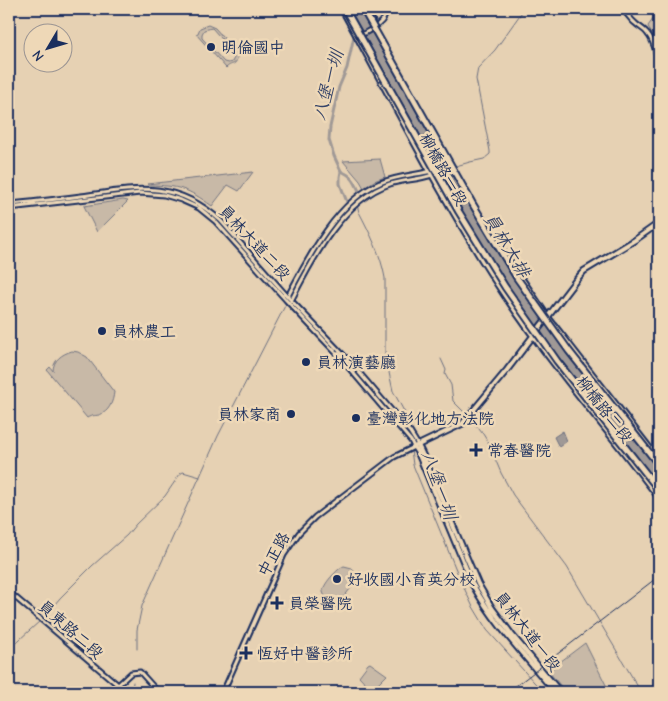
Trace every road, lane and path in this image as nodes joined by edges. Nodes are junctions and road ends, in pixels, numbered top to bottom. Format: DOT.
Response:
graph roads {
  1 [pos="343,9"];
  2 [pos="365,9"];
  3 [pos="383,9"];
  4 [pos="622,9"];
  5 [pos="374,28"];
  6 [pos="359,37"];
  7 [pos="659,82"];
  8 [pos="450,164"];
  9 [pos="430,171"];
  10 [pos="438,171"];
  11 [pos="433,176"];
  12 [pos="9,204"];
  13 [pos="9,208"];
  14 [pos="659,223"];
  15 [pos="287,298"];
  16 [pos="292,300"];
  17 [pos="290,304"];
  18 [pos="547,316"];
  19 [pos="532,336"];
  20 [pos="375,394"];
  21 [pos="416,446"];
  22 [pos="659,460"];
  23 [pos="659,465"];
  24 [pos="659,490"];
  25 [pos="659,498"];
  26 [pos="9,592"];
  27 [pos="158,692"];
  28 [pos="223,692"];
  29 [pos="555,692"];
  30 [pos="560,692"];
  1 -- 6 [label="main road, 柳橋路一段"];
  1 -- 24 [label="highway, bridge"];
  2 -- 5 [label="main road, 柳橋路一段"];
  2 -- 23 [label="highway, bridge"];
  3 -- 5 [label="street"];
  4 -- 7 [label="street"];
  5 -- 6 [label="street"];
  5 -- 8 [label="main road, 柳橋路一段"];
  6 -- 9 [label="main road, 柳橋路一段"];
  8 -- 10 [label="street"];
  8 -- 18 [label="main road, 柳橋路一段"];
  9 -- 10 [label="street"];
  9 -- 11 [label="main road, 柳橋路一段"];
  9 -- 15 [label="street"];
  10 -- 11 [label="street"];
  11 -- 16 [label="street"];
  11 -- 19 [label="main road, 柳橋路一段"];
  12 -- 15 [label="street, 員林大道二段"];
  13 -- 15 [label="street, 員林大道二段"];
  14 -- 18 [label="main road"];
  15 -- 16 [label="street, 員林大道二段"];
  15 -- 17 [label="street, 員林大道二段"];
  16 -- 17 [label="street"];
  16 -- 20 [label="street, 員林大道二段"];
  17 -- 20 [label="street, 員林大道二段"];
  18 -- 19 [label="main road"];
  18 -- 22 [label="main road, 柳橋路二段"];
  19 -- 21 [label="main road"];
  19 -- 25 [label="main road, 柳橋路二段"];
  20 -- 21 [label="street, 員林大道二段"];
  21 -- 28 [label="street, 中正路"];
  21 -- 29 [label="main road, 員林大道一段"];
  21 -- 30 [label="main road, 員林大道一段"];
  26 -- 27 [label="street, 員東路二段"];
}
